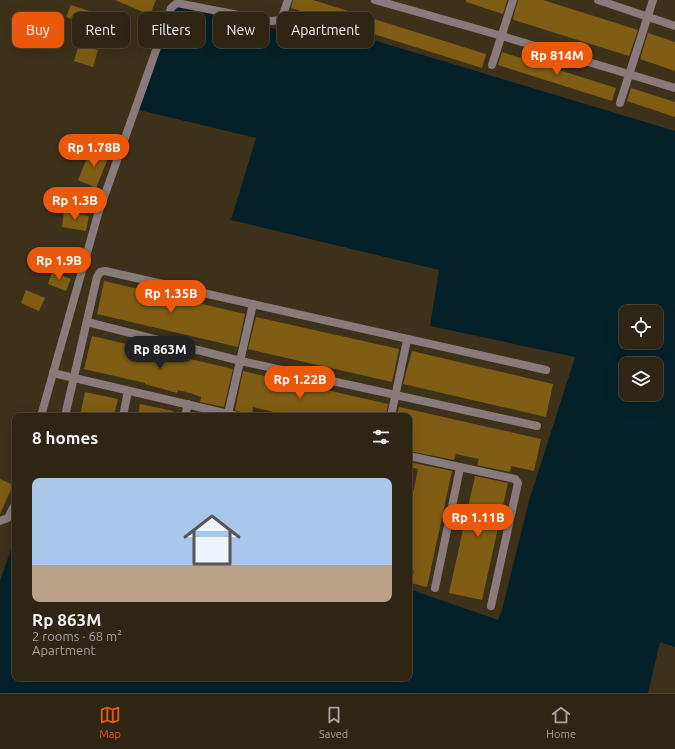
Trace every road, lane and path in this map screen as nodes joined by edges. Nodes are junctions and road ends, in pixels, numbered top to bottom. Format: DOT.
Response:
graph roads {
  1 [pos="288,0"];
  2 [pos="375,0"];
  3 [pos="513,0"];
  4 [pos="598,0"];
  5 [pos="653,0"];
  6 [pos="648,17"];
  7 [pos="675,26"];
  8 [pos="502,36"];
  9 [pos="492,65"];
  10 [pos="629,74"];
  11 [pos="675,88"];
  12 [pos="620,103"];
  13 [pos="253,304"];
  14 [pos="87,322"];
  15 [pos="407,340"];
  16 [pos="241,361"];
  17 [pos="546,370"];
  18 [pos="53,373"];
  19 [pos="73,378"];
  20 [pos="128,391"];
  21 [pos="395,394"];
  22 [pos="188,404"];
  23 [pos="42,413"];
  24 [pos="66,413"];
  25 [pos="124,413"];
  26 [pos="186,413"];
  27 [pos="224,413"];
  28 [pos="228,413"];
  29 [pos="392,413"];
  30 [pos="537,426"];
  31 [pos="412,457"];
  32 [pos="460,468"];
  33 [pos="12,510"];
  34 [pos="0,521"];
  35 [pos="435,588"];
  36 [pos="491,606"];
  1 -- 18 [label="street"];
  2 -- 8 [label="street"];
  3 -- 8 [label="street"];
  4 -- 6 [label="street"];
  5 -- 6 [label="street"];
  6 -- 7 [label="street"];
  6 -- 10 [label="street"];
  8 -- 9 [label="street"];
  8 -- 10 [label="street"];
  10 -- 11 [label="street"];
  10 -- 12 [label="street"];
  13 -- 14 [label="street"];
  13 -- 15 [label="street"];
  13 -- 16 [label="street"];
  14 -- 16 [label="street"];
  14 -- 19 [label="street"];
  15 -- 17 [label="street"];
  15 -- 21 [label="street"];
  16 -- 21 [label="street"];
  16 -- 28 [label="street"];
  18 -- 19 [label="street"];
  18 -- 23 [label="street"];
  19 -- 20 [label="street"];
  19 -- 24 [label="street"];
  20 -- 22 [label="street"];
  20 -- 25 [label="street"];
  21 -- 29 [label="street"];
  21 -- 30 [label="street"];
  22 -- 26 [label="street"];
  22 -- 27 [label="street"];
  31 -- 32 [label="street"];
  32 -- 35 [label="street"];
  32 -- 36 [label="street"];
  33 -- 34 [label="street"];
}
